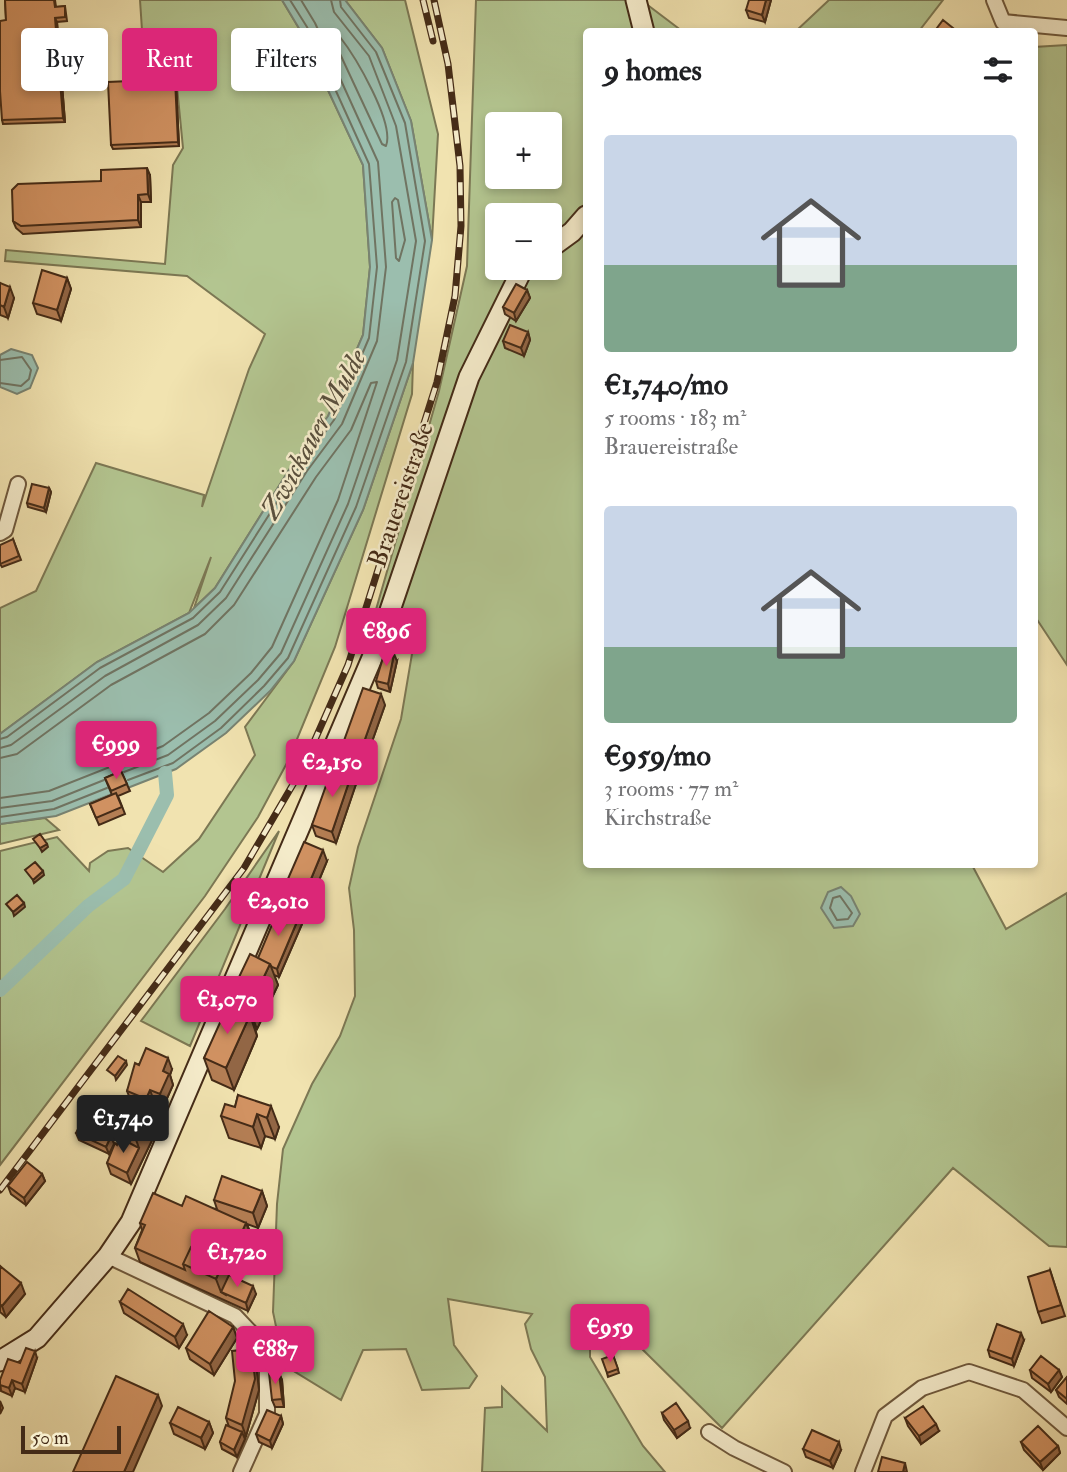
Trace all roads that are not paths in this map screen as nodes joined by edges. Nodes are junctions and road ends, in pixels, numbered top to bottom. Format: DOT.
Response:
graph roads {
  1 [pos="636,0"];
  2 [pos="994,0"];
  3 [pos="643,28"];
  4 [pos="1067,28"];
  5 [pos="583,219"];
  6 [pos="562,239"];
  7 [pos="517,280"];
  8 [pos="18,484"];
  9 [pos="0,533"];
  10 [pos="108,1256"];
  11 [pos="0,1361"];
  12 [pos="1067,1427"];
  13 [pos="709,1432"];
  14 [pos="240,1472"];
  15 [pos="784,1472"];
  16 [pos="863,1472"];
  1 -- 3 [label="street"];
  2 -- 4 [label="street"];
  5 -- 6 [label="street"];
  7 -- 10 [label="street, Brauereistraße"];
  8 -- 9 [label="street"];
  10 -- 11 [label="street, Brauereistraße"];
  10 -- 14 [label="street"];
  12 -- 16 [label="street"];
  13 -- 15 [label="street"];
}
